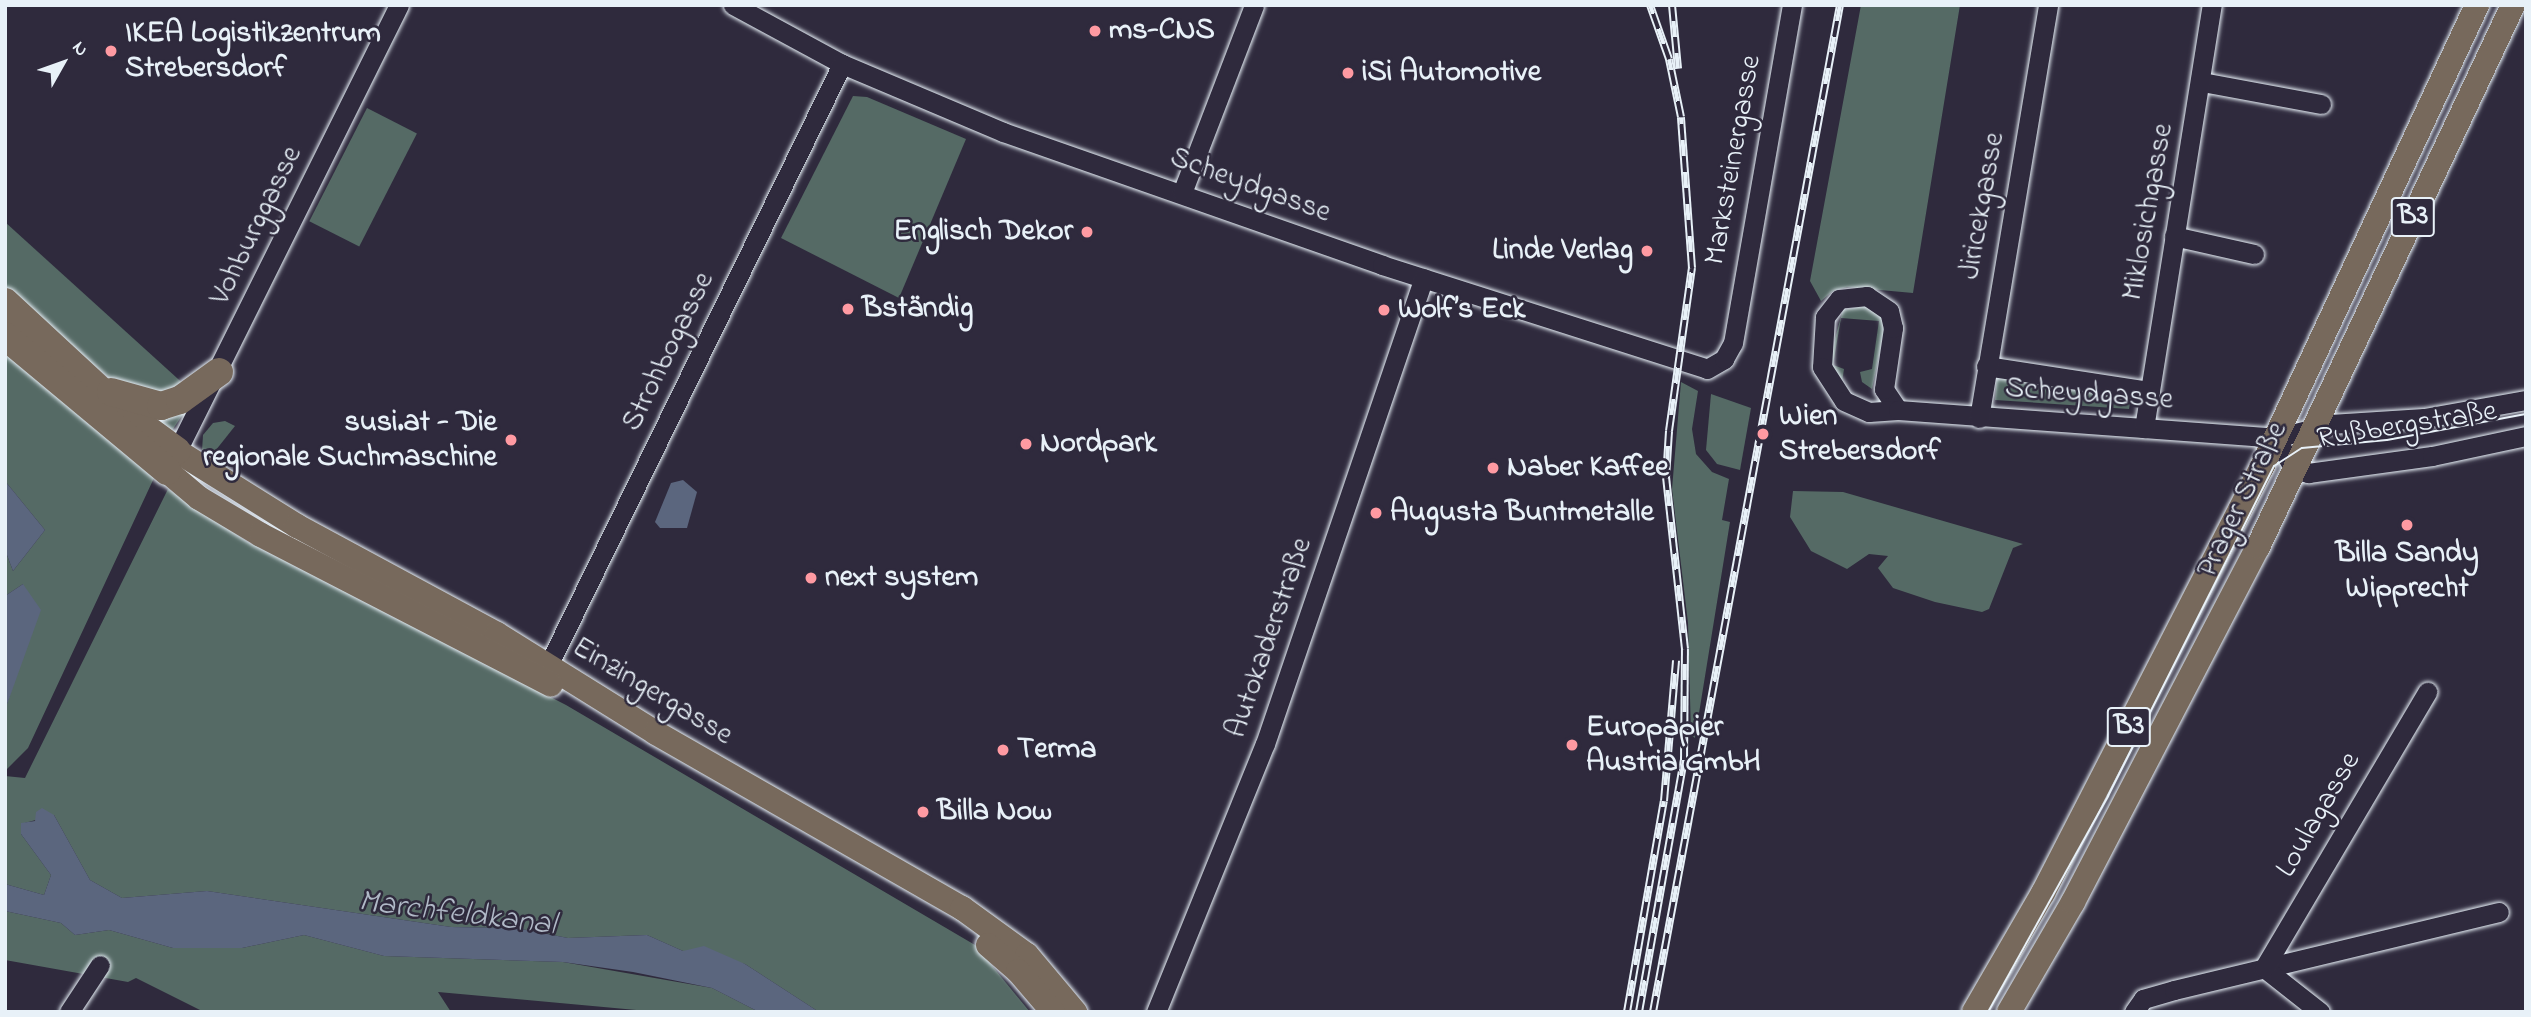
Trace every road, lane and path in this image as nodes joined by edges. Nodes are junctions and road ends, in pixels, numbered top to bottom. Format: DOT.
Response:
graph roads {
  1 [pos="399,5"];
  2 [pos="733,5"];
  3 [pos="1254,5"];
  4 [pos="1792,5"];
  5 [pos="2048,5"];
  6 [pos="2212,5"];
  7 [pos="2477,5"];
  8 [pos="2513,5"];
  9 [pos="842,64"];
  10 [pos="2202,82"];
  11 [pos="2321,104"];
  12 [pos="1182,193"];
  13 [pos="2174,236"];
  14 [pos="2254,254"];
  15 [pos="1424,278"];
  16 [pos="5,302"];
  17 [pos="1736,325"];
  18 [pos="5,336"];
  19 [pos="1986,366"];
  20 [pos="219,372"];
  21 [pos="102,388"];
  22 [pos="2150,391"];
  23 [pos="2526,400"];
  24 [pos="1898,410"];
  25 [pos="1979,418"];
  26 [pos="2144,428"];
  27 [pos="2312,428"];
  28 [pos="2526,436"];
  29 [pos="2276,438"];
  30 [pos="172,461"];
  31 [pos="2294,469"];
  32 [pos="548,666"];
  33 [pos="2427,692"];
  34 [pos="2498,912"];
  35 [pos="100,965"];
  36 [pos="2264,968"];
  37 [pos="69,1012"];
  38 [pos="1054,1012"];
  39 [pos="1075,1012"];
  40 [pos="1156,1012"];
  41 [pos="1974,1012"];
  42 [pos="2009,1012"];
  43 [pos="2134,1012"];
  44 [pos="2320,1012"];
  1 -- 20 [label="street, Vohburggasse"];
  2 -- 9 [label="street, Scheydgasse"];
  3 -- 12 [label="street"];
  4 -- 17 [label="street, Marksteinergasse"];
  5 -- 19 [label="street, Jiricekgasse"];
  6 -- 10 [label="street, Miklosichgasse"];
  7 -- 29 [label="main road, Prager Straße / B3"];
  8 -- 27 [label="main road, Prager Straße / B3"];
  9 -- 12 [label="street, Scheydgasse"];
  9 -- 32 [label="street, Strohbogasse"];
  10 -- 11 [label="street"];
  10 -- 13 [label="street, Miklosichgasse"];
  12 -- 15 [label="street, Scheydgasse"];
  13 -- 14 [label="street"];
  13 -- 22 [label="street, Miklosichgasse"];
  15 -- 17 [label="street, Scheydgasse"];
  15 -- 40 [label="street, Autokaderstraße"];
  16 -- 21 [label="highway"];
  18 -- 30 [label="highway"];
  19 -- 22 [label="street, Scheydgasse"];
  19 -- 25 [label="street, Jiricekgasse"];
  20 -- 21 [label="highway"];
  20 -- 30 [label="street, Vohburggasse"];
  21 -- 30 [label="highway"];
  22 -- 26 [label="street, Miklosichgasse"];
  23 -- 27 [label="street, Rußbergstraße"];
  24 -- 24 [label="street, Scheydgasse"];
  24 -- 25 [label="street, Scheydgasse"];
  25 -- 26 [label="street, Scheydgasse"];
  26 -- 29 [label="street, Scheydgasse"];
  27 -- 29 [label="street, Rußbergstraße"];
  27 -- 31 [label="main road, Prager Straße / B3"];
  28 -- 31 [label="street, Rußbergstraße"];
  29 -- 31 [label="street, Rußbergstraße"];
  29 -- 41 [label="main road, Prager Straße / B3"];
  30 -- 32 [label="main road, Einzingergasse"];
  30 -- 38 [label="main road, Einzingergasse"];
  31 -- 42 [label="main road, Prager Straße / B3"];
  32 -- 39 [label="main road, Einzingergasse"];
  33 -- 36 [label="street, Loulagasse"];
  34 -- 36 [label="street"];
  35 -- 37 [label="street"];
  36 -- 43 [label="street"];
  36 -- 44 [label="street"];
}
